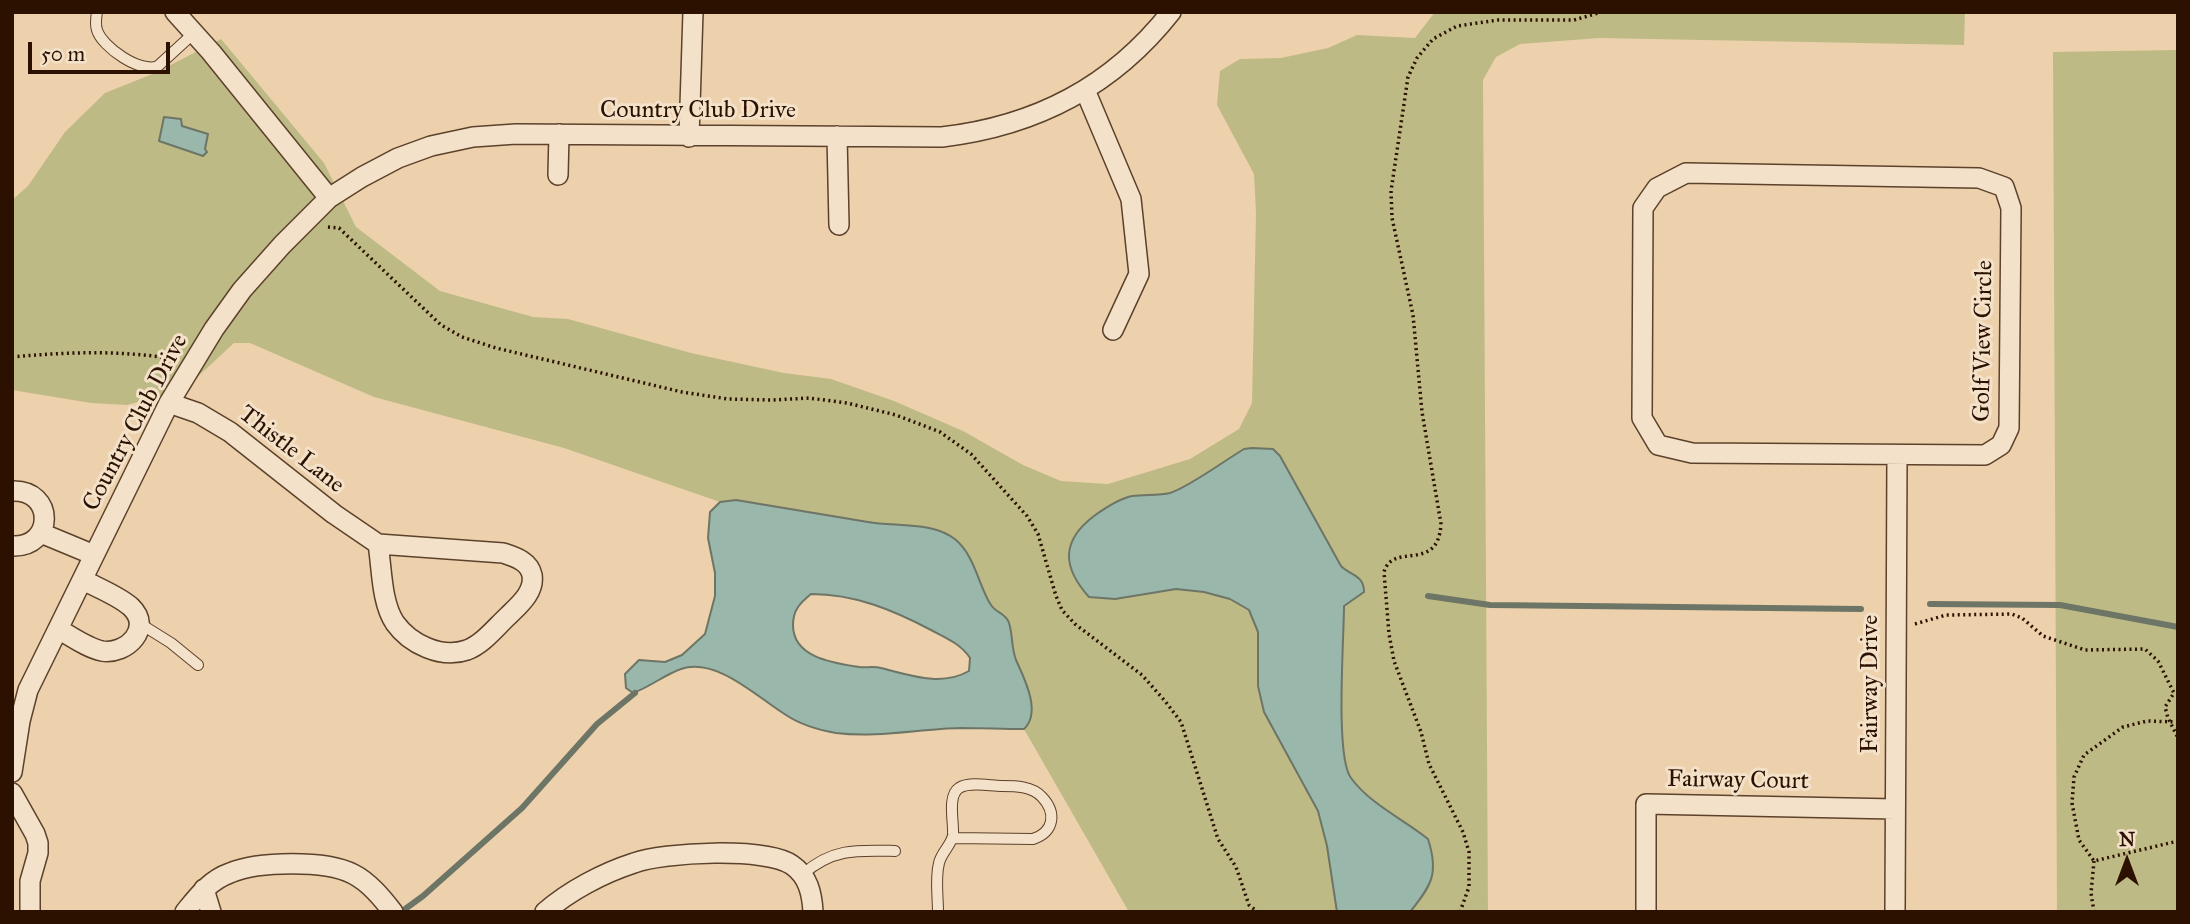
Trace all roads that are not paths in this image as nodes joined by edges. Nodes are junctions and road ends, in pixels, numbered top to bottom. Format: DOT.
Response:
graph roads {
  1 [pos="97,12"];
  2 [pos="693,12"];
  3 [pos="1171,12"];
  4 [pos="178,13"];
  5 [pos="194,33"];
  6 [pos="1085,90"];
  7 [pos="559,134"];
  8 [pos="836,136"];
  9 [pos="689,137"];
  10 [pos="558,175"];
  11 [pos="329,198"];
  12 [pos="839,225"];
  13 [pos="1113,330"];
  14 [pos="169,402"];
  15 [pos="1897,456"];
  16 [pos="12,491"];
  17 [pos="41,533"];
  18 [pos="378,544"];
  19 [pos="12,546"];
  20 [pos="94,555"];
  21 [pos="83,580"];
  22 [pos="138,623"];
  23 [pos="58,629"];
  24 [pos="198,665"];
  25 [pos="12,772"];
  26 [pos="12,793"];
  27 [pos="1895,809"];
  28 [pos="953,838"];
  29 [pos="895,851"];
  30 [pos="803,874"];
  31 [pos="204,889"];
  32 [pos="389,907"];
  33 [pos="30,912"];
  34 [pos="185,912"];
  35 [pos="211,912"];
  36 [pos="545,912"];
  37 [pos="813,912"];
  38 [pos="938,912"];
  39 [pos="1646,912"];
  40 [pos="1895,912"];
  1 -- 5 [label="lane"];
  2 -- 9 [label="street"];
  3 -- 6 [label="street, Country Club Drive"];
  4 -- 5 [label="street"];
  5 -- 11 [label="street"];
  6 -- 8 [label="street, Country Club Drive"];
  6 -- 13 [label="street"];
  7 -- 9 [label="street, Country Club Drive"];
  7 -- 10 [label="street"];
  7 -- 11 [label="street, Country Club Drive"];
  8 -- 9 [label="street, Country Club Drive"];
  8 -- 12 [label="street"];
  11 -- 14 [label="street, Country Club Drive"];
  14 -- 18 [label="street, Thistle Lane"];
  14 -- 20 [label="street, Country Club Drive"];
  15 -- 15 [label="street, Golf View Circle"];
  15 -- 27 [label="street, Fairway Drive"];
  16 -- 17 [label="street"];
  17 -- 19 [label="street"];
  17 -- 20 [label="street"];
  18 -- 18 [label="street, Thistle Lane"];
  20 -- 21 [label="street, Country Club Drive"];
  21 -- 22 [label="street"];
  21 -- 23 [label="street, Country Club Drive"];
  22 -- 23 [label="street"];
  22 -- 24 [label="lane"];
  23 -- 25 [label="street, Country Club Drive"];
  26 -- 33 [label="street"];
  27 -- 39 [label="street, Fairway Court"];
  27 -- 40 [label="street, Fairway Drive"];
  28 -- 28 [label="lane"];
  28 -- 38 [label="lane"];
  29 -- 30 [label="lane"];
  30 -- 36 [label="street"];
  30 -- 37 [label="street"];
  31 -- 32 [label="street"];
  31 -- 34 [label="street"];
  31 -- 35 [label="street"];
}
